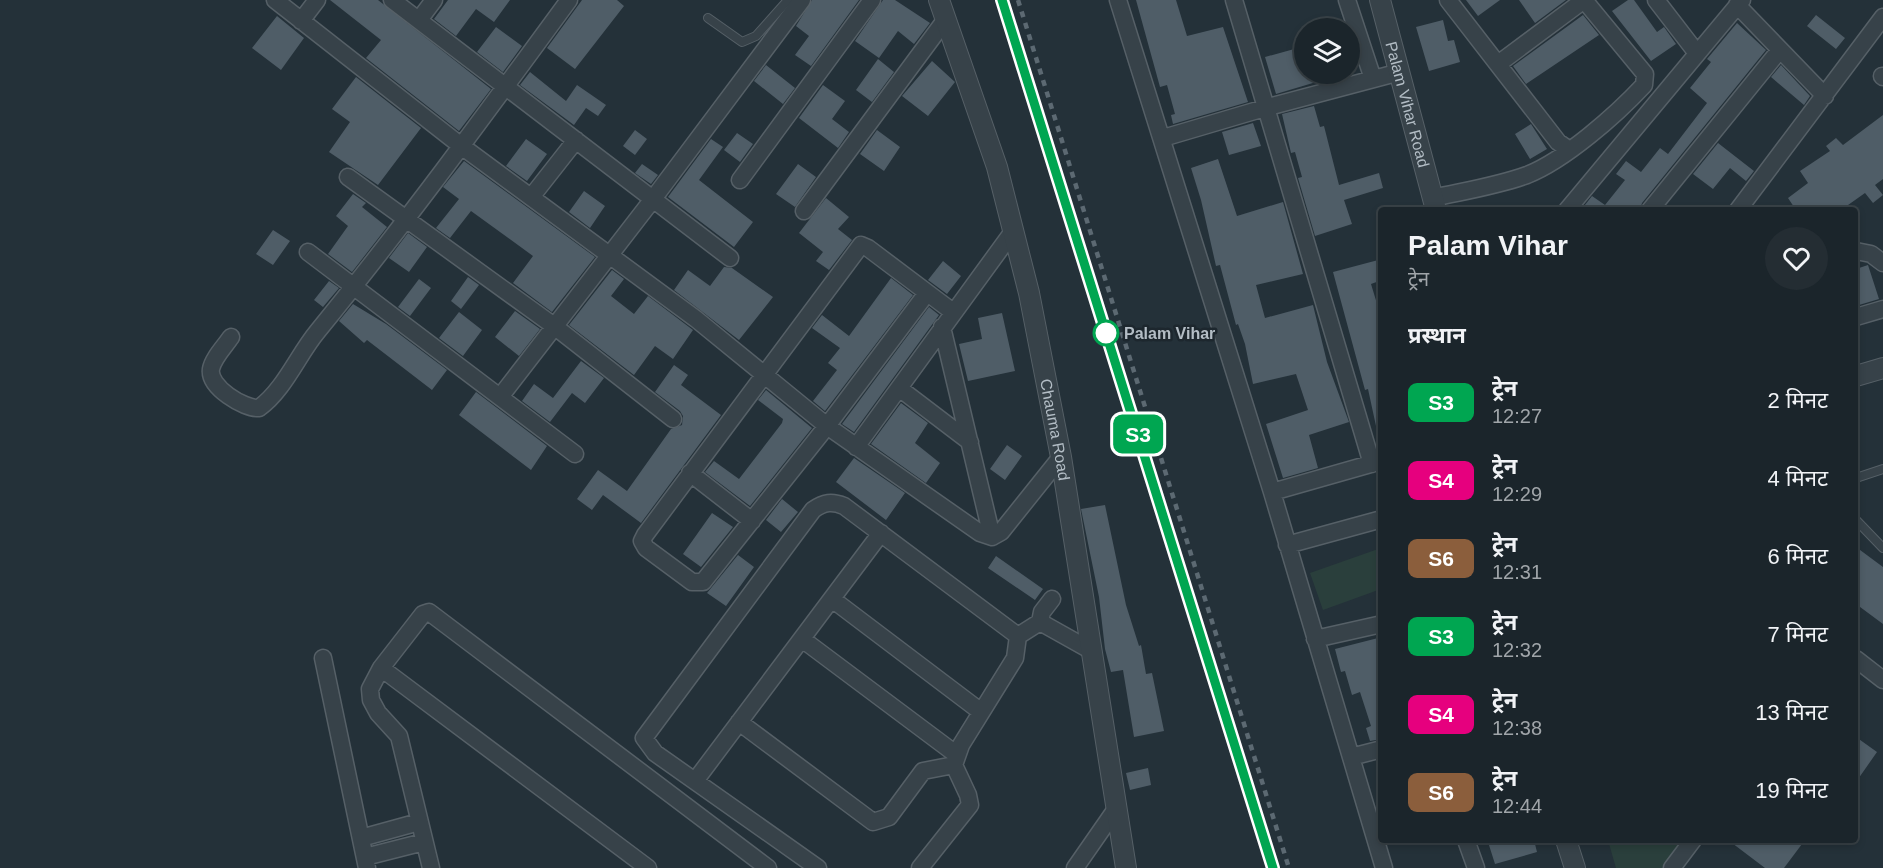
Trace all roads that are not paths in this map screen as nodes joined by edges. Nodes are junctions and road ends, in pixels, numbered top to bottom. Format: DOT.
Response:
graph roads {
  1 [pos="274,0"];
  2 [pos="317,0"];
  3 [pos="392,0"];
  4 [pos="434,0"];
  5 [pos="569,0"];
  6 [pos="788,0"];
  7 [pos="802,0"];
  8 [pos="872,0"];
  9 [pos="939,0"];
  10 [pos="1118,0"];
  11 [pos="1234,0"];
  12 [pos="1347,0"];
  13 [pos="1448,0"];
  14 [pos="1584,0"];
  15 [pos="1656,0"];
  16 [pos="1383,1"];
  17 [pos="1740,2"];
  18 [pos="1883,17"];
  19 [pos="708,18"];
  20 [pos="946,19"];
  21 [pos="419,20"];
  22 [pos="301,21"];
  23 [pos="1779,51"];
  24 [pos="1696,52"];
  25 [pos="1498,64"];
  26 [pos="1400,72"];
  27 [pos="1373,79"];
  28 [pos="505,87"];
  29 [pos="1825,96"];
  30 [pos="1268,107"];
  31 [pos="1163,138"];
  32 [pos="576,140"];
  33 [pos="460,145"];
  34 [pos="1568,149"];
  35 [pos="348,177"];
  36 [pos="740,180"];
  37 [pos="532,196"];
  38 [pos="653,199"];
  39 [pos="1434,204"];
  40 [pos="1570,207"];
  41 [pos="1652,207"];
  42 [pos="1740,207"];
  43 [pos="804,211"];
  44 [pos="407,218"];
  45 [pos="1014,230"];
  46 [pos="1858,251"];
  47 [pos="308,252"];
  48 [pos="610,255"];
  49 [pos="730,258"];
  50 [pos="1883,263"];
  51 [pos="355,286"];
  52 [pos="927,293"];
  53 [pos="1883,309"];
  54 [pos="953,312"];
  55 [pos="1858,316"];
  56 [pos="554,326"];
  57 [pos="942,327"];
  58 [pos="231,337"];
  59 [pos="1883,368"];
  60 [pos="764,375"];
  61 [pos="1858,375"];
  62 [pos="899,388"];
  63 [pos="500,397"];
  64 [pos="673,419"];
  65 [pos="827,426"];
  66 [pos="970,442"];
  67 [pos="856,447"];
  68 [pos="575,454"];
  69 [pos="1061,457"];
  70 [pos="1377,462"];
  71 [pos="1883,469"];
  72 [pos="690,473"];
  73 [pos="1858,477"];
  74 [pos="1272,492"];
  75 [pos="1378,520"];
  76 [pos="752,521"];
  77 [pos="1858,522"];
  78 [pos="881,533"];
  79 [pos="992,537"];
  80 [pos="1287,545"];
  81 [pos="1883,548"];
  82 [pos="832,599"];
  83 [pos="1052,599"];
  84 [pos="1040,622"];
  85 [pos="1378,625"];
  86 [pos="1018,636"];
  87 [pos="802,639"];
  88 [pos="1315,639"];
  89 [pos="1090,650"];
  90 [pos="323,658"];
  91 [pos="1858,661"];
  92 [pos="381,668"];
  93 [pos="1883,680"];
  94 [pos="980,711"];
  95 [pos="739,722"];
  96 [pos="1378,750"];
  97 [pos="1351,757"];
  98 [pos="956,760"];
  99 [pos="695,781"];
  100 [pos="1116,809"];
  101 [pos="419,822"];
  102 [pos="361,838"];
  103 [pos="424,842"];
  104 [pos="1467,843"];
  105 [pos="1567,843"];
  106 [pos="1691,843"];
  107 [pos="366,863"];
  108 [pos="431,868"];
  109 [pos="648,868"];
  110 [pos="768,868"];
  111 [pos="818,868"];
  112 [pos="920,868"];
  113 [pos="1075,868"];
  114 [pos="1126,868"];
  115 [pos="1384,868"];
  116 [pos="1476,868"];
  117 [pos="1575,868"];
  118 [pos="1672,868"];
  1 -- 22 [label="street"];
  2 -- 22 [label="street"];
  3 -- 21 [label="street"];
  4 -- 21 [label="street"];
  5 -- 28 [label="street"];
  6 -- 19 [label="lane"];
  7 -- 38 [label="street"];
  8 -- 36 [label="street"];
  9 -- 20 [label="street, Chauma Road"];
  10 -- 31 [label="street"];
  11 -- 30 [label="street"];
  12 -- 27 [label="street"];
  13 -- 25 [label="street"];
  14 -- 25 [label="street"];
  14 -- 34 [label="street"];
  15 -- 24 [label="street"];
  16 -- 26 [label="street, Palam Vihar Road"];
  17 -- 23 [label="street"];
  17 -- 24 [label="street"];
  18 -- 29 [label="street"];
  20 -- 43 [label="street"];
  20 -- 45 [label="street, Chauma Road"];
  21 -- 28 [label="street"];
  22 -- 33 [label="street"];
  23 -- 29 [label="street"];
  23 -- 41 [label="street"];
  24 -- 40 [label="street"];
  25 -- 34 [label="street"];
  26 -- 27 [label="street"];
  26 -- 39 [label="street, Palam Vihar Road"];
  27 -- 30 [label="street"];
  28 -- 32 [label="street"];
  28 -- 33 [label="street"];
  29 -- 42 [label="street"];
  30 -- 31 [label="street"];
  30 -- 70 [label="street"];
  31 -- 74 [label="street"];
  32 -- 37 [label="street"];
  32 -- 38 [label="street"];
  33 -- 37 [label="street"];
  33 -- 44 [label="street"];
  34 -- 39 [label="street"];
  35 -- 44 [label="street"];
  37 -- 48 [label="street"];
  38 -- 48 [label="street"];
  38 -- 49 [label="street"];
  44 -- 51 [label="street"];
  44 -- 56 [label="street"];
  45 -- 54 [label="street"];
  45 -- 69 [label="street, Chauma Road"];
  46 -- 50 [label="street"];
  47 -- 51 [label="street"];
  48 -- 56 [label="street"];
  48 -- 60 [label="street"];
  51 -- 58 [label="street"];
  51 -- 63 [label="street"];
  52 -- 54 [label="street"];
  52 -- 60 [label="street"];
  52 -- 65 [label="street"];
  53 -- 55 [label="street"];
  54 -- 57 [label="street"];
  56 -- 63 [label="street"];
  56 -- 64 [label="street"];
  57 -- 62 [label="street"];
  57 -- 66 [label="street"];
  59 -- 61 [label="street"];
  60 -- 65 [label="street"];
  60 -- 72 [label="street"];
  62 -- 66 [label="street"];
  62 -- 67 [label="street"];
  63 -- 68 [label="street"];
  65 -- 67 [label="street"];
  65 -- 76 [label="street"];
  66 -- 79 [label="street"];
  67 -- 79 [label="street"];
  69 -- 79 [label="street"];
  69 -- 89 [label="street, Chauma Road"];
  70 -- 74 [label="street"];
  71 -- 73 [label="lane"];
  72 -- 76 [label="street"];
  72 -- 76 [label="street"];
  74 -- 80 [label="street"];
  75 -- 80 [label="street"];
  77 -- 81 [label="lane"];
  78 -- 82 [label="street"];
  78 -- 86 [label="street"];
  78 -- 99 [label="street"];
  80 -- 88 [label="street"];
  82 -- 87 [label="street"];
  82 -- 94 [label="street"];
  83 -- 84 [label="street"];
  84 -- 86 [label="street"];
  84 -- 89 [label="street"];
  85 -- 88 [label="street"];
  86 -- 94 [label="street"];
  87 -- 95 [label="street"];
  87 -- 98 [label="street"];
  88 -- 97 [label="street"];
  89 -- 100 [label="street, Chauma Road"];
  90 -- 102 [label="street"];
  91 -- 93 [label="street"];
  92 -- 101 [label="street"];
  92 -- 109 [label="street"];
  92 -- 110 [label="street"];
  94 -- 98 [label="street"];
  95 -- 98 [label="street"];
  95 -- 99 [label="street"];
  96 -- 97 [label="street"];
  97 -- 115 [label="street"];
  98 -- 112 [label="street"];
  99 -- 111 [label="street"];
  100 -- 113 [label="street"];
  100 -- 114 [label="street, Chauma Road"];
  101 -- 102 [label="street"];
  101 -- 103 [label="street"];
  102 -- 107 [label="street"];
  103 -- 107 [label="street"];
  103 -- 108 [label="street"];
  104 -- 116 [label="street"];
  105 -- 117 [label="street"];
  106 -- 118 [label="street"];
}
